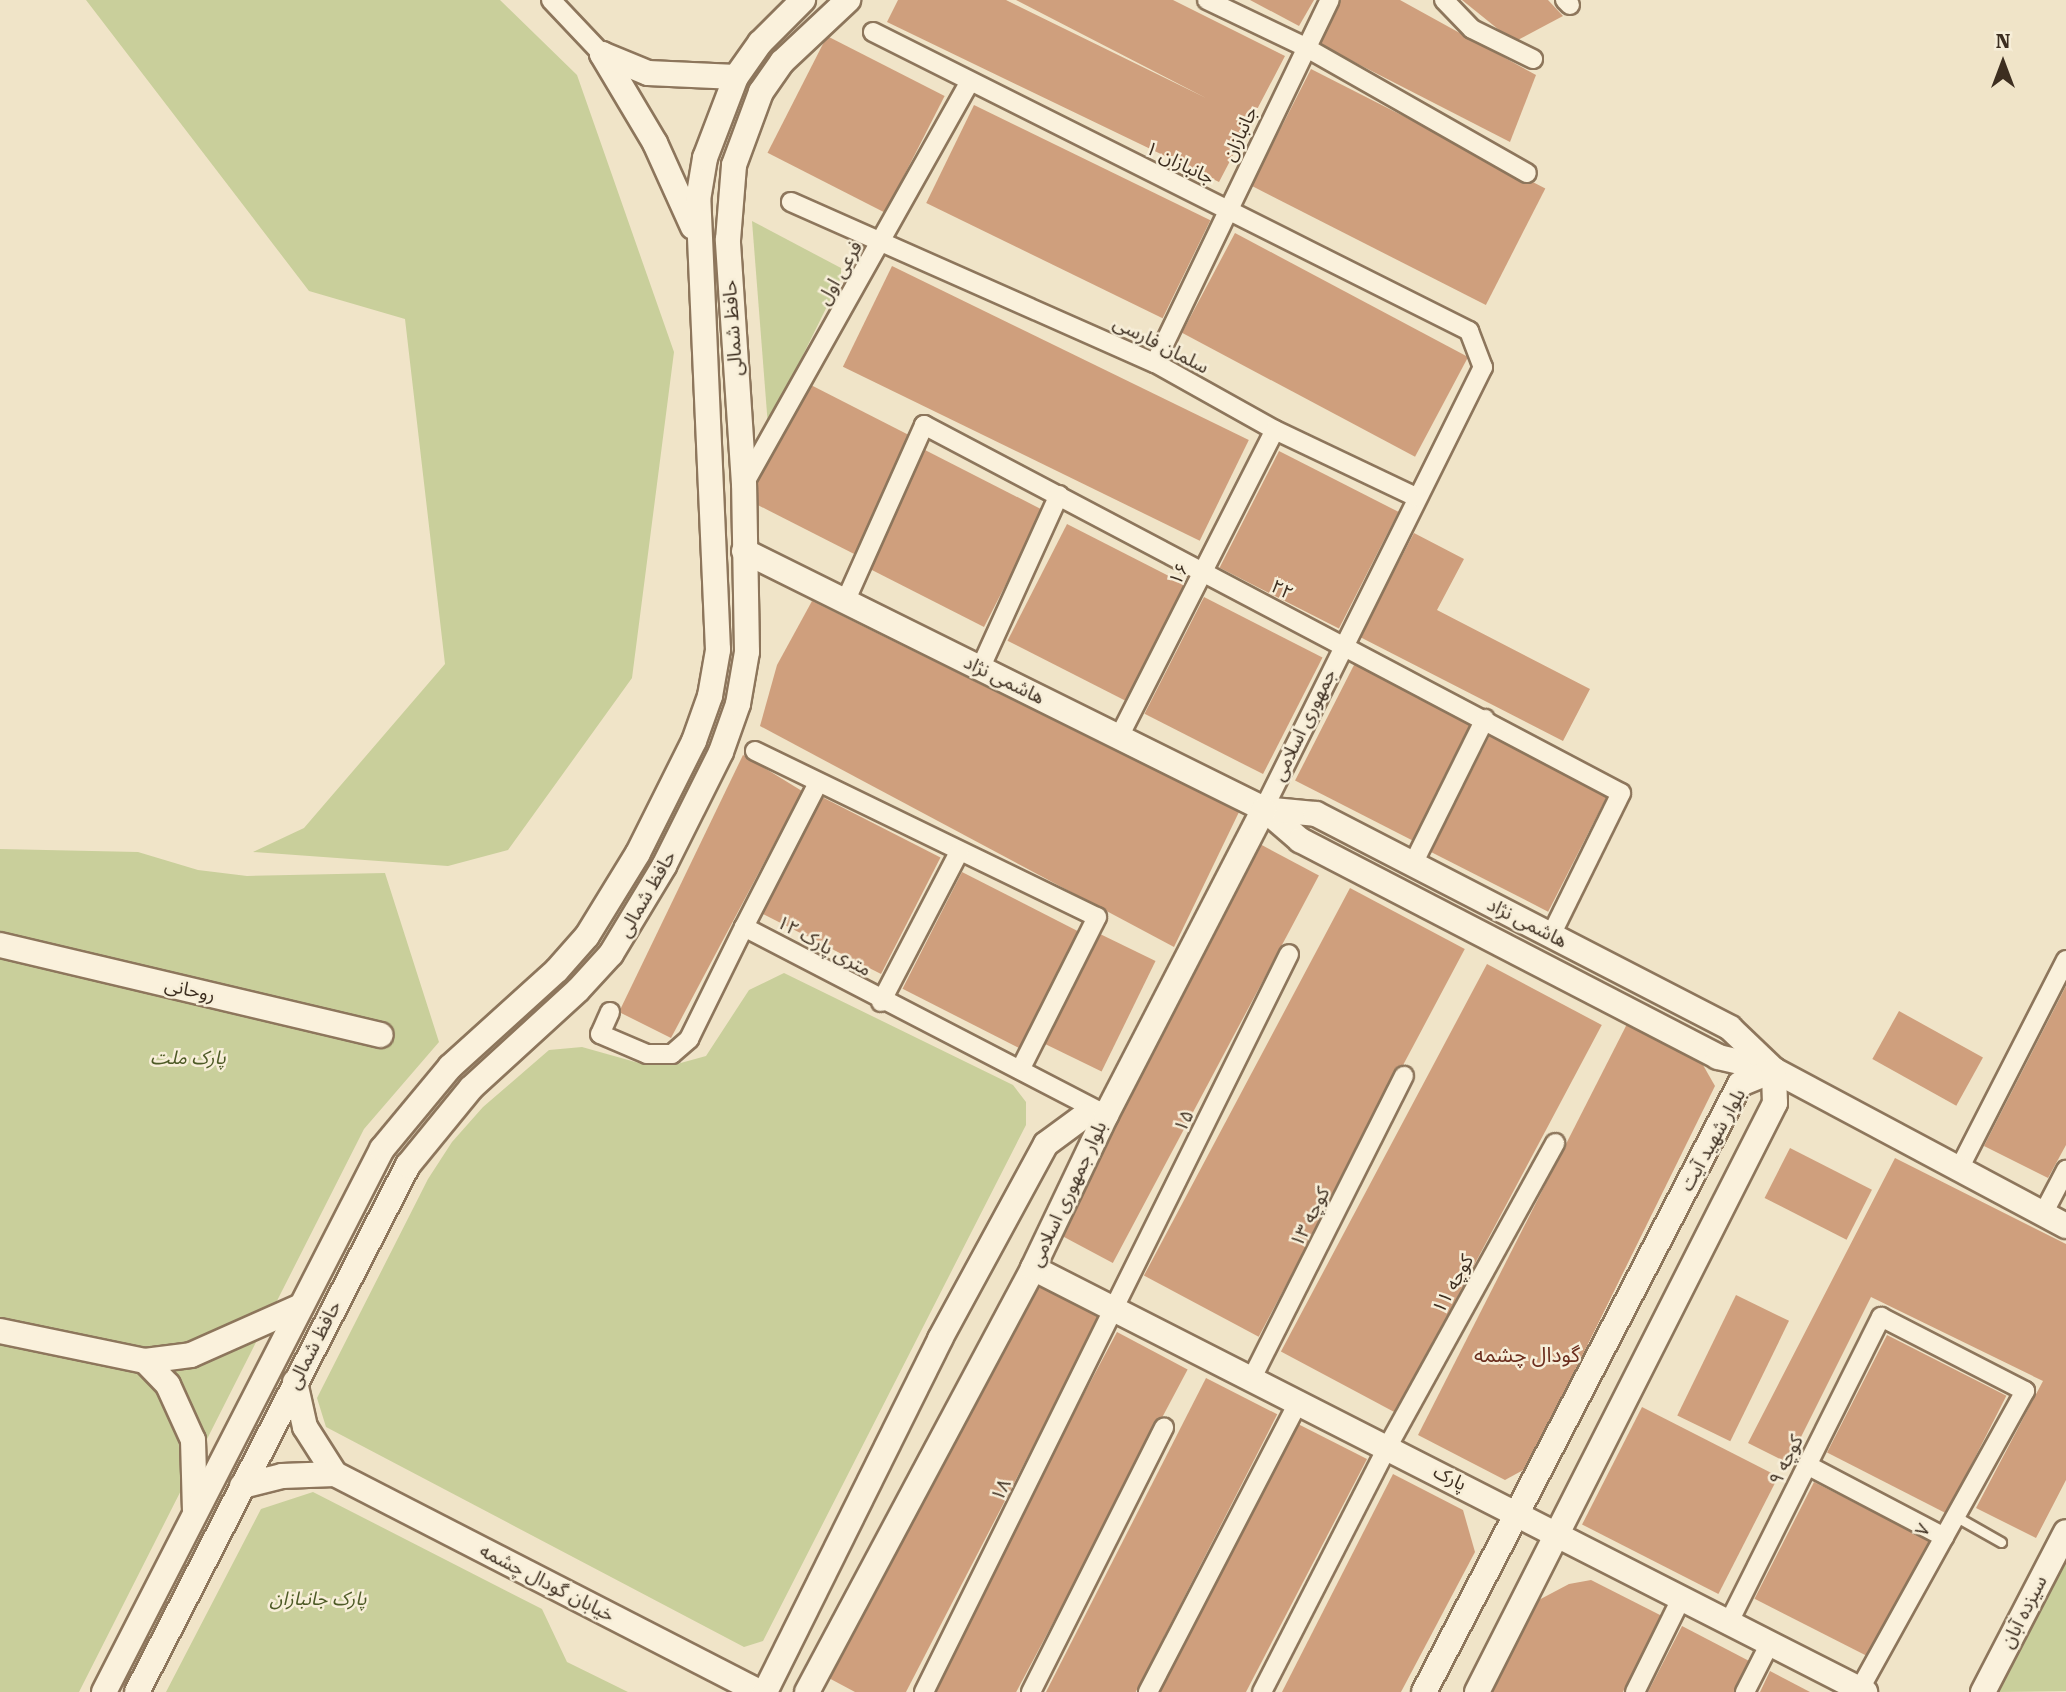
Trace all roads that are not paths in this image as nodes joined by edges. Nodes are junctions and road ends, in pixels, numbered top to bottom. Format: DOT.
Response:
graph roads {
  1 [pos="551,0"];
  2 [pos="803,0"];
  3 [pos="848,0"];
  4 [pos="1207,0"];
  5 [pos="1330,0"];
  6 [pos="1444,0"];
  7 [pos="873,32"];
  8 [pos="1305,47"];
  9 [pos="602,54"];
  10 [pos="1533,59"];
  11 [pos="736,77"];
  12 [pos="970,82"];
  13 [pos="1527,173"];
  14 [pos="791,202"];
  15 [pos="1227,210"];
  16 [pos="883,240"];
  17 [pos="698,241"];
  18 [pos="1469,331"];
  19 [pos="1155,363"];
  20 [pos="1275,430"];
  21 [pos="744,484"];
  22 [pos="1059,495"];
  23 [pos="1416,497"];
  24 [pos="744,551"];
  25 [pos="1203,573"];
  26 [pos="845,602"];
  27 [pos="1342,646"];
  28 [pos="980,669"];
  29 [pos="1485,719"];
  30 [pos="1119,737"];
  31 [pos="755,751"];
  32 [pos="818,783"];
  33 [pos="1264,809"];
  34 [pos="959,852"];
  35 [pos="1413,864"];
  36 [pos="744,927"];
  37 [pos="1551,935"];
  38 [pos="0,945"];
  39 [pos="1289,954"];
  40 [pos="2066,960"];
  41 [pos="881,1002"];
  42 [pos="610,1012"];
  43 [pos="380,1035"];
  44 [pos="1020,1070"];
  45 [pos="1774,1070"];
  46 [pos="1404,1076"];
  47 [pos="1106,1115"];
  48 [pos="1555,1143"];
  49 [pos="2066,1170"];
  50 [pos="1958,1171"];
  51 [pos="2043,1214"];
  52 [pos="2066,1226"];
  53 [pos="1033,1268"];
  54 [pos="301,1306"];
  55 [pos="1115,1307"];
  56 [pos="0,1331"];
  57 [pos="145,1361"];
  58 [pos="1253,1376"];
  59 [pos="295,1382"];
  60 [pos="2025,1391"];
  61 [pos="1299,1401"];
  62 [pos="1164,1429"];
  63 [pos="1388,1446"];
  64 [pos="1807,1465"];
  65 [pos="335,1474"];
  66 [pos="242,1486"];
  67 [pos="1517,1513"];
  68 [pos="195,1514"];
  69 [pos="1955,1516"];
  70 [pos="2066,1532"];
  71 [pos="1560,1535"];
  72 [pos="1944,1537"];
  73 [pos="2001,1542"];
  74 [pos="1681,1599"];
  75 [pos="1729,1622"];
  76 [pos="1770,1643"];
  77 [pos="1860,1691"];
  78 [pos="104,1692"];
  79 [pos="137,1692"];
  80 [pos="759,1692"];
  81 [pos="765,1692"];
  82 [pos="807,1692"];
  83 [pos="924,1692"];
  84 [pos="1031,1692"];
  85 [pos="1148,1692"];
  86 [pos="1262,1692"];
  87 [pos="1424,1692"];
  88 [pos="1478,1692"];
  89 [pos="1635,1692"];
  90 [pos="1745,1692"];
  91 [pos="1983,1692"];
  1 -- 9 [label="street"];
  2 -- 11 [label="main road, حافظ شمالی"];
  3 -- 21 [label="main road, حافظ شمالی"];
  4 -- 8 [label="street"];
  5 -- 8 [label="street, جانبازان"];
  6 -- 10 [label="street"];
  7 -- 12 [label="street, جانبازان ۱"];
  8 -- 13 [label="street"];
  8 -- 15 [label="street, جانبازان"];
  9 -- 11 [label="main road"];
  9 -- 17 [label="main road"];
  11 -- 17 [label="main road, حافظ شمالی"];
  12 -- 15 [label="street, جانبازان ۱"];
  12 -- 16 [label="street, فرعی اول"];
  14 -- 16 [label="street, سلمان فارسی"];
  15 -- 18 [label="street, جانبازان ۱"];
  15 -- 19 [label="street, جانبازان"];
  16 -- 19 [label="street, سلمان فارسی"];
  16 -- 21 [label="street, فرعی اول"];
  17 -- 54 [label="main road, حافظ شمالی"];
  18 -- 23 [label="street, جمهوری اسلامی"];
  19 -- 20 [label="street, سلمان فارسی"];
  20 -- 23 [label="street, سلمان فارسی"];
  20 -- 25 [label="street, ۱۶"];
  21 -- 24 [label="main road, حافظ شمالی"];
  22 -- 25 [label="street, ۲۲"];
  22 -- 26 [label="street, ۲۲"];
  22 -- 28 [label="street"];
  23 -- 27 [label="street, جمهوری اسلامی"];
  24 -- 26 [label="main road, هاشمی نژاد"];
  24 -- 59 [label="main road, حافظ شمالی"];
  25 -- 27 [label="street, ۲۲"];
  25 -- 30 [label="street, ۱۶"];
  26 -- 28 [label="main road, هاشمی نژاد"];
  27 -- 29 [label="street, ۲۲"];
  27 -- 33 [label="street, جمهوری اسلامی"];
  28 -- 30 [label="main road, هاشمی نژاد"];
  29 -- 35 [label="street"];
  29 -- 37 [label="street, ۲۲"];
  30 -- 33 [label="main road, هاشمی نژاد"];
  31 -- 32 [label="street"];
  32 -- 34 [label="street"];
  32 -- 36 [label="street"];
  33 -- 35 [label="main road, هاشمی نژاد"];
  33 -- 45 [label="main road, هاشمی نژاد"];
  33 -- 47 [label="main road, جمهوری اسلامی"];
  34 -- 41 [label="street"];
  34 -- 44 [label="street"];
  35 -- 37 [label="main road, هاشمی نژاد"];
  36 -- 41 [label="street, ۱۲ متری پارک"];
  36 -- 42 [label="street"];
  37 -- 45 [label="main road, هاشمی نژاد"];
  38 -- 43 [label="main road, روحانی"];
  39 -- 55 [label="street, ۱۵"];
  40 -- 50 [label="street"];
  41 -- 44 [label="street, ۱۲ متری پارک"];
  44 -- 47 [label="street, ۱۲ متری پارک"];
  45 -- 50 [label="main road, هاشمی نژاد"];
  45 -- 67 [label="main road, بلوار شهید آیت"];
  45 -- 71 [label="main road, بلوار شهید آیت"];
  46 -- 58 [label="street, کوچه ۱۳"];
  47 -- 53 [label="main road, بلوار جمهوری اسلامی"];
  47 -- 81 [label="main road, بلوار جمهوری اسلامی"];
  48 -- 63 [label="street, کوچه ۱۱"];
  49 -- 51 [label="street"];
  50 -- 51 [label="main road, هاشمی نژاد"];
  51 -- 52 [label="main road, هاشمی نژاد"];
  53 -- 55 [label="main road, پارک"];
  53 -- 82 [label="main road, بلوار جمهوری اسلامی"];
  54 -- 57 [label="main road"];
  54 -- 68 [label="main road, حافظ شمالی"];
  55 -- 58 [label="main road, پارک"];
  55 -- 83 [label="street, ۱۸"];
  56 -- 57 [label="main road"];
  57 -- 68 [label="main road"];
  58 -- 61 [label="main road, پارک"];
  59 -- 65 [label="main road"];
  59 -- 66 [label="main road, حافظ شمالی"];
  60 -- 64 [label="street, کوچه ۹"];
  60 -- 69 [label="street, ۷"];
  61 -- 63 [label="main road, پارک"];
  61 -- 85 [label="street"];
  62 -- 84 [label="street"];
  63 -- 67 [label="main road, پارک"];
  63 -- 86 [label="street, کوچه ۱۱"];
  64 -- 72 [label="street"];
  64 -- 75 [label="street, کوچه ۹"];
  65 -- 66 [label="main road"];
  65 -- 80 [label="main road, خیابان گودال چشمه"];
  66 -- 79 [label="main road, حافظ شمالی"];
  67 -- 71 [label="main road, پارک"];
  67 -- 87 [label="main road, بلوار شهید آیت"];
  68 -- 78 [label="main road, حافظ شمالی"];
  69 -- 72 [label="street, ۷"];
  69 -- 73 [label="lane"];
  70 -- 91 [label="main road, سیزده آبان"];
  71 -- 74 [label="main road, پارک"];
  71 -- 88 [label="main road, بلوار شهید آیت"];
  72 -- 77 [label="street, ۷"];
  74 -- 75 [label="main road, پارک"];
  74 -- 89 [label="street"];
  75 -- 76 [label="main road, پارک"];
  76 -- 77 [label="main road, پارک"];
  76 -- 90 [label="street"];
}
